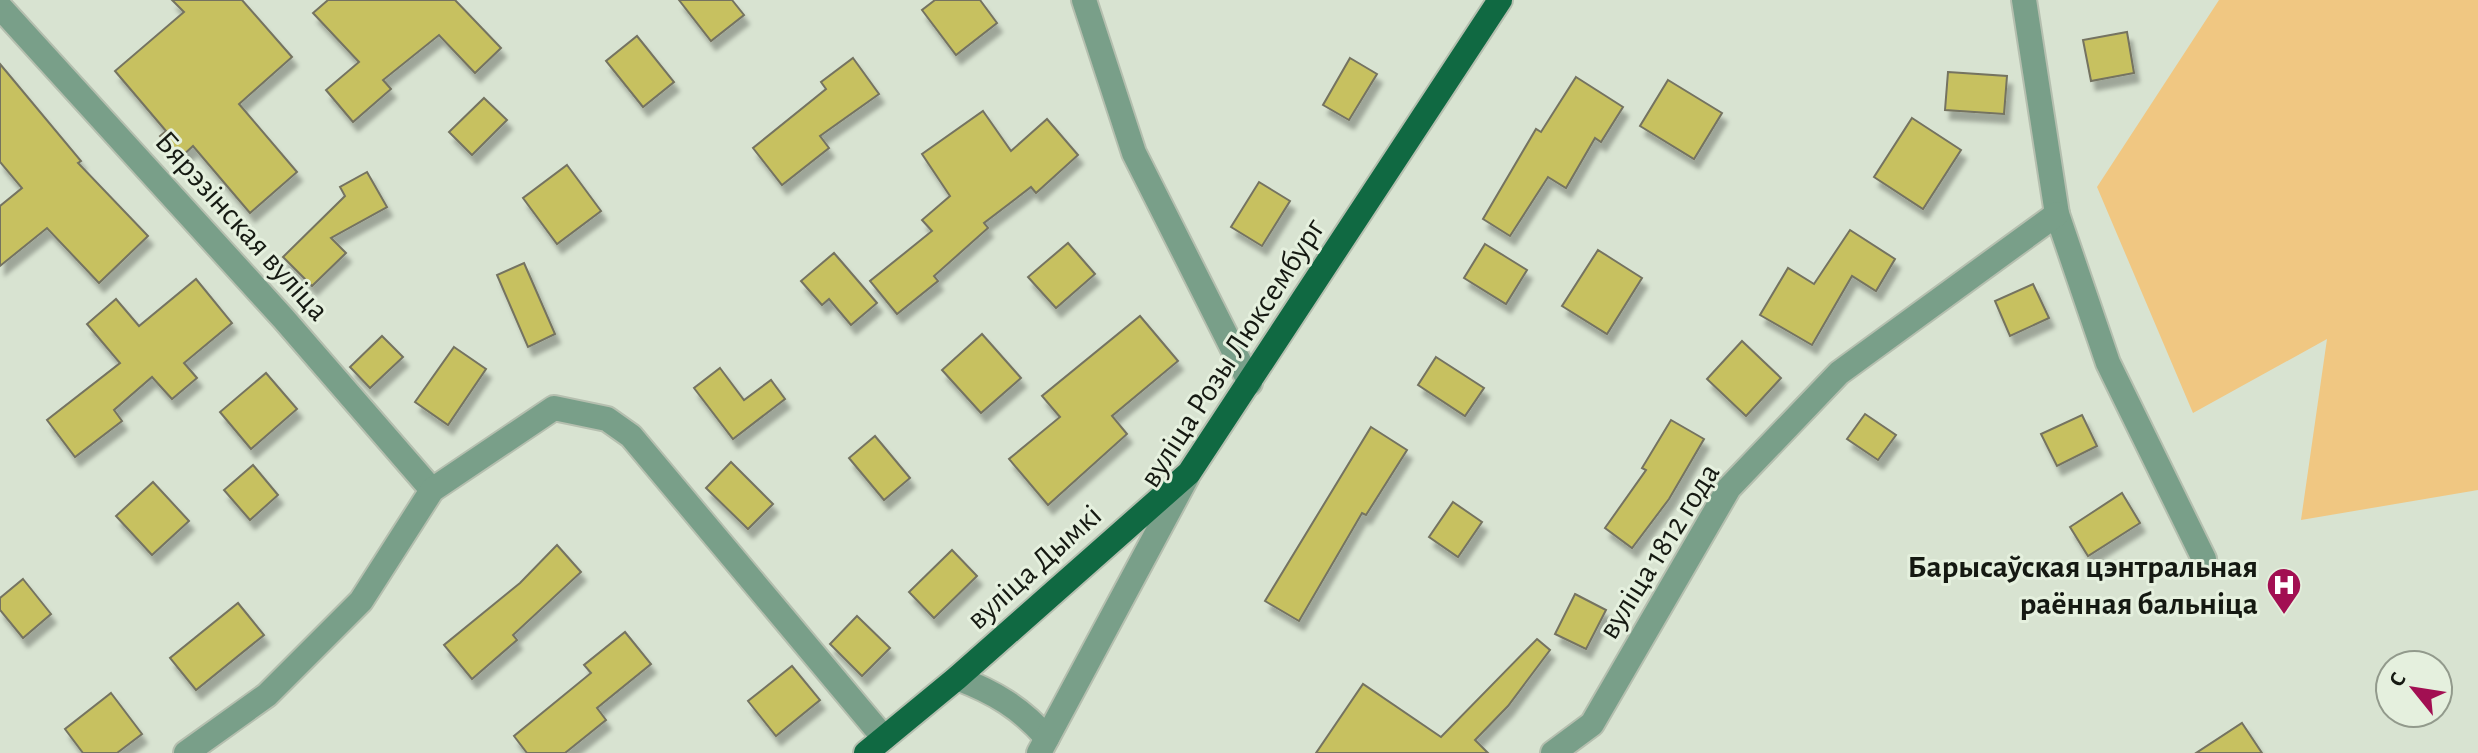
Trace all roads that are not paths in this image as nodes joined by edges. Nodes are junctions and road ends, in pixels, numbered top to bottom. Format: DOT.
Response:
graph roads {
  1 [pos="1084,0"];
  2 [pos="1500,0"];
  3 [pos="2024,0"];
  4 [pos="0,7"];
  5 [pos="2057,214"];
  6 [pos="1250,383"];
  7 [pos="1189,473"];
  8 [pos="432,490"];
  9 [pos="2204,559"];
  10 [pos="957,678"];
  11 [pos="875,745"];
  12 [pos="1043,745"];
  13 [pos="186,753"];
  14 [pos="1553,753"];
  1 -- 6 [label="street"];
  2 -- 6 [label="main road, вуліца Розы Люксембург"];
  3 -- 5 [label="street"];
  4 -- 8 [label="street, Бярэзінская вуліца"];
  5 -- 9 [label="street"];
  5 -- 14 [label="street, вуліца 1812 года"];
  6 -- 7 [label="main road, вуліца Розы Люксембург"];
  7 -- 10 [label="main road, вуліца Дымкі"];
  7 -- 12 [label="street, вуліца Розы Люксембург"];
  8 -- 11 [label="street"];
  8 -- 13 [label="street"];
  10 -- 11 [label="main road, вуліца Дымкі"];
  10 -- 12 [label="street, вуліца Дымкі"];
}
